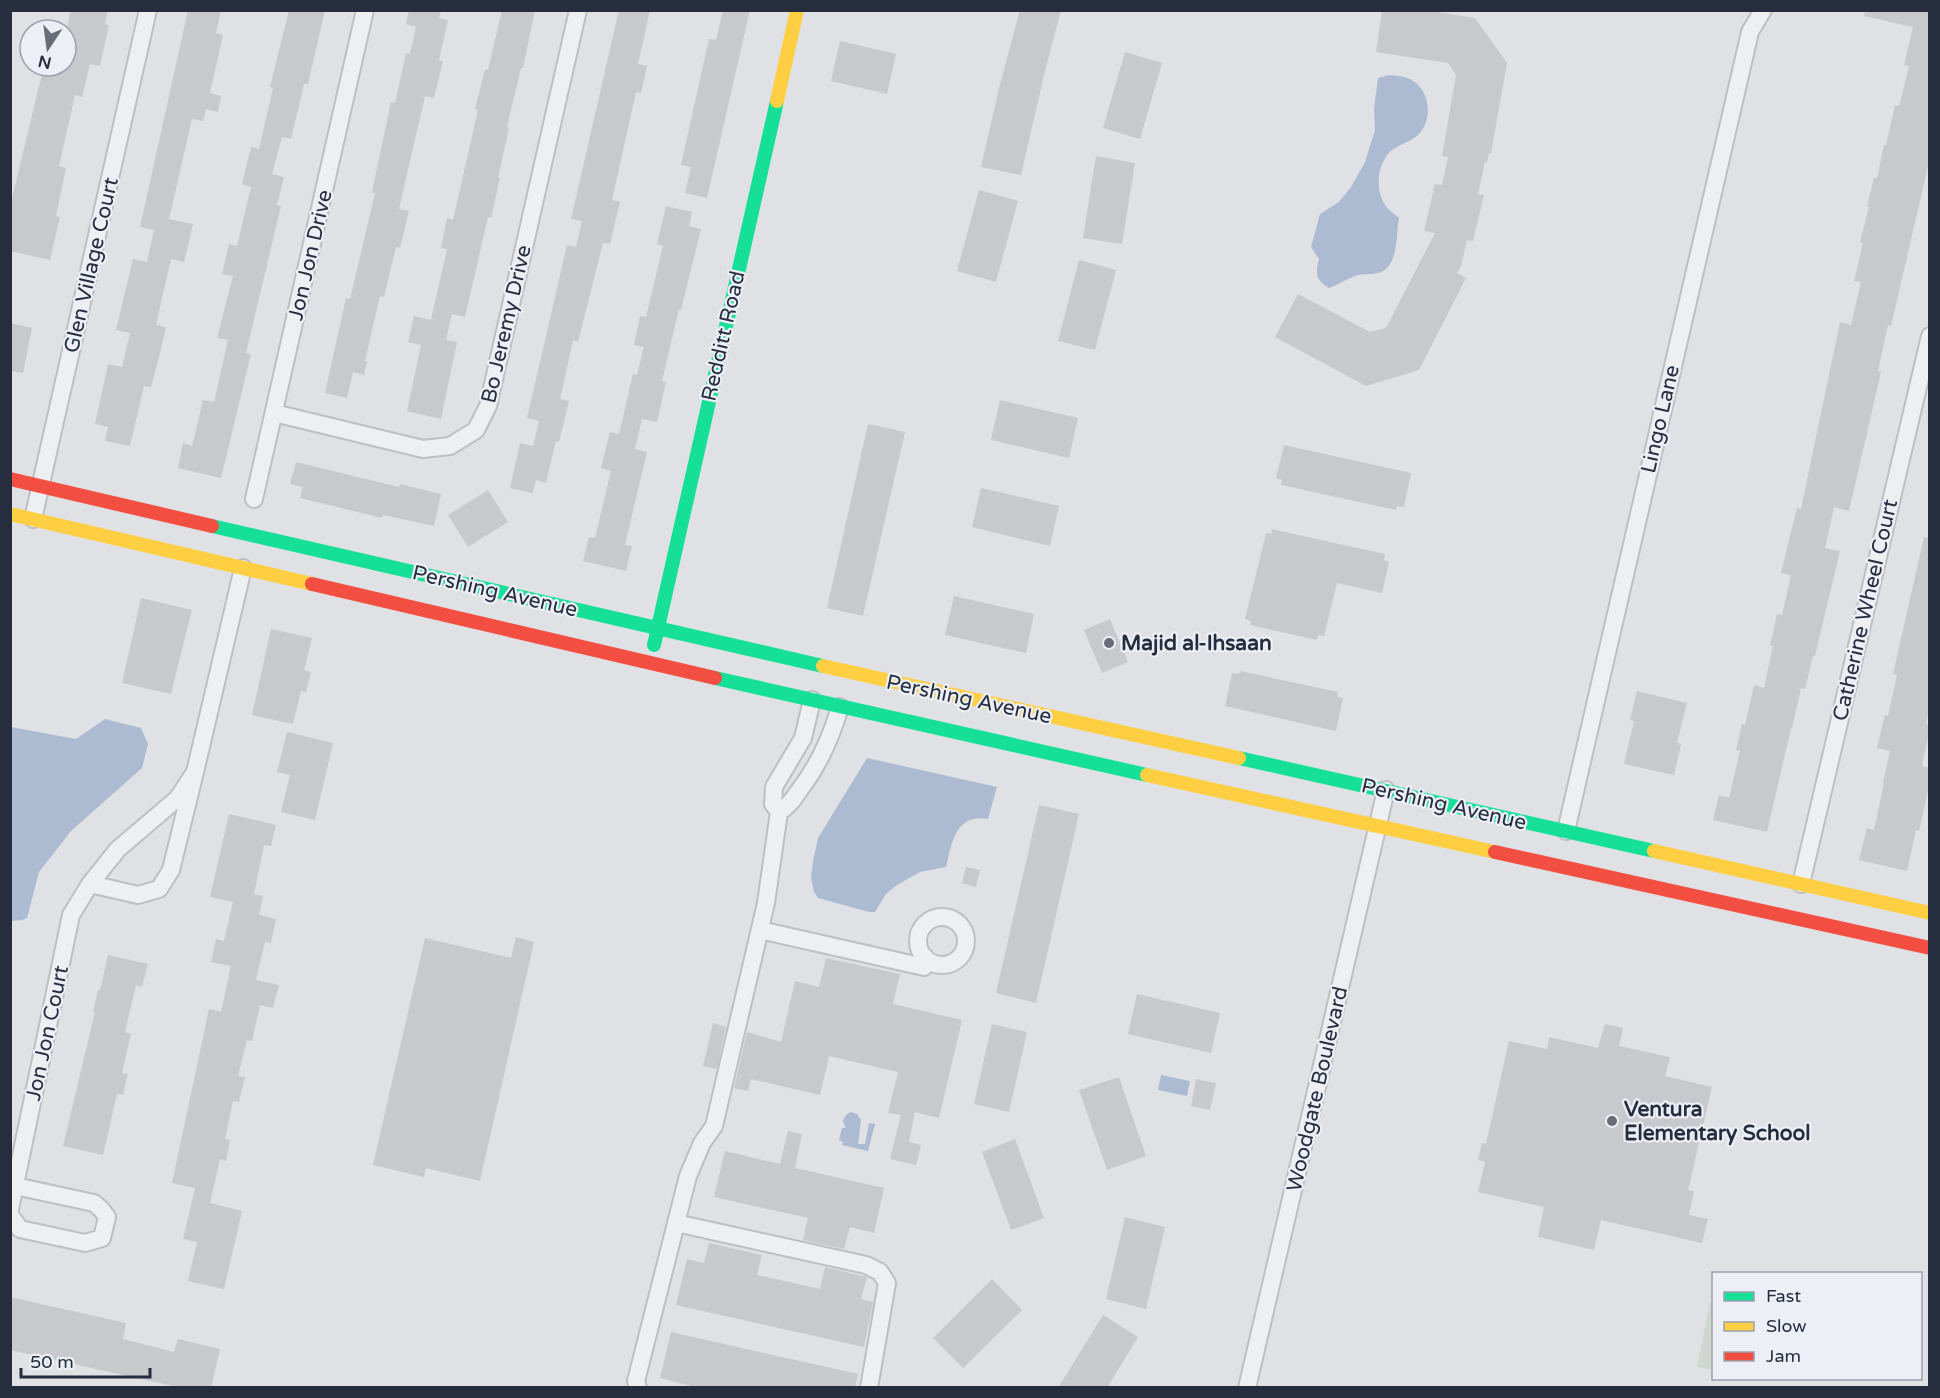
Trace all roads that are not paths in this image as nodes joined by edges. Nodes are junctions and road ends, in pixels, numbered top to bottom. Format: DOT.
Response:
graph roads {
  1 [pos="148,10"];
  2 [pos="365,10"];
  3 [pos="578,10"];
  4 [pos="797,10"];
  5 [pos="1763,10"];
  6 [pos="1929,336"];
  7 [pos="274,413"];
  8 [pos="10,479"];
  9 [pos="41,486"];
  10 [pos="254,499"];
  11 [pos="10,513"];
  12 [pos="33,519"];
  13 [pos="243,568"];
  14 [pos="657,629"];
  15 [pos="650,662"];
  16 [pos="812,700"];
  17 [pos="840,707"];
  18 [pos="793,757"];
  19 [pos="814,771"];
  20 [pos="195,772"];
  21 [pos="1386,790"];
  22 [pos="779,812"];
  23 [pos="1378,826"];
  24 [pos="1566,831"];
  25 [pos="90,884"];
  26 [pos="1802,884"];
  27 [pos="1929,913"];
  28 [pos="760,930"];
  29 [pos="1929,948"];
  30 [pos="926,958"];
  31 [pos="15,1186"];
  32 [pos="10,1209"];
  33 [pos="10,1215"];
  34 [pos="676,1223"];
  35 [pos="638,1388"];
  36 [pos="869,1388"];
  37 [pos="1247,1388"];
  1 -- 9 [label="street, Glen Village Court"];
  2 -- 7 [label="street, Jon Jon Drive"];
  3 -- 7 [label="street, Bo Jeremy Drive"];
  4 -- 14 [label="street, Redditt Road"];
  5 -- 24 [label="street, Lingo Lane"];
  6 -- 26 [label="street, Catherine Wheel Court"];
  7 -- 10 [label="street, Jon Jon Drive"];
  8 -- 9 [label="street, Pershing Avenue"];
  9 -- 12 [label="street, Glen Village Court"];
  9 -- 14 [label="street, Pershing Avenue"];
  11 -- 12 [label="street, Pershing Avenue"];
  12 -- 13 [label="street, Pershing Avenue"];
  13 -- 15 [label="street, Pershing Avenue"];
  13 -- 20 [label="street, Jon Jon Court"];
  14 -- 15 [label="street, Redditt Road"];
  14 -- 21 [label="street, Pershing Avenue"];
  15 -- 16 [label="street, Pershing Avenue"];
  16 -- 17 [label="street, Pershing Avenue"];
  16 -- 18 [label="street"];
  17 -- 19 [label="street"];
  17 -- 23 [label="street, Pershing Avenue"];
  18 -- 19 [label="street"];
  18 -- 22 [label="street"];
  19 -- 22 [label="street"];
  20 -- 25 [label="street, Jon Jon Court"];
  20 -- 25 [label="street, Jon Jon Court"];
  21 -- 23 [label="street, Woodgate Boulevard"];
  21 -- 24 [label="street, Pershing Avenue"];
  22 -- 28 [label="street"];
  23 -- 29 [label="street, Pershing Avenue"];
  23 -- 37 [label="street, Woodgate Boulevard"];
  24 -- 26 [label="street, Pershing Avenue"];
  25 -- 31 [label="street, Jon Jon Court"];
  26 -- 27 [label="street, Pershing Avenue"];
  28 -- 30 [label="street"];
  28 -- 34 [label="street"];
  31 -- 32 [label="street, Jon Jon Court"];
  31 -- 33 [label="street"];
  34 -- 35 [label="street"];
  34 -- 36 [label="street"];
}
